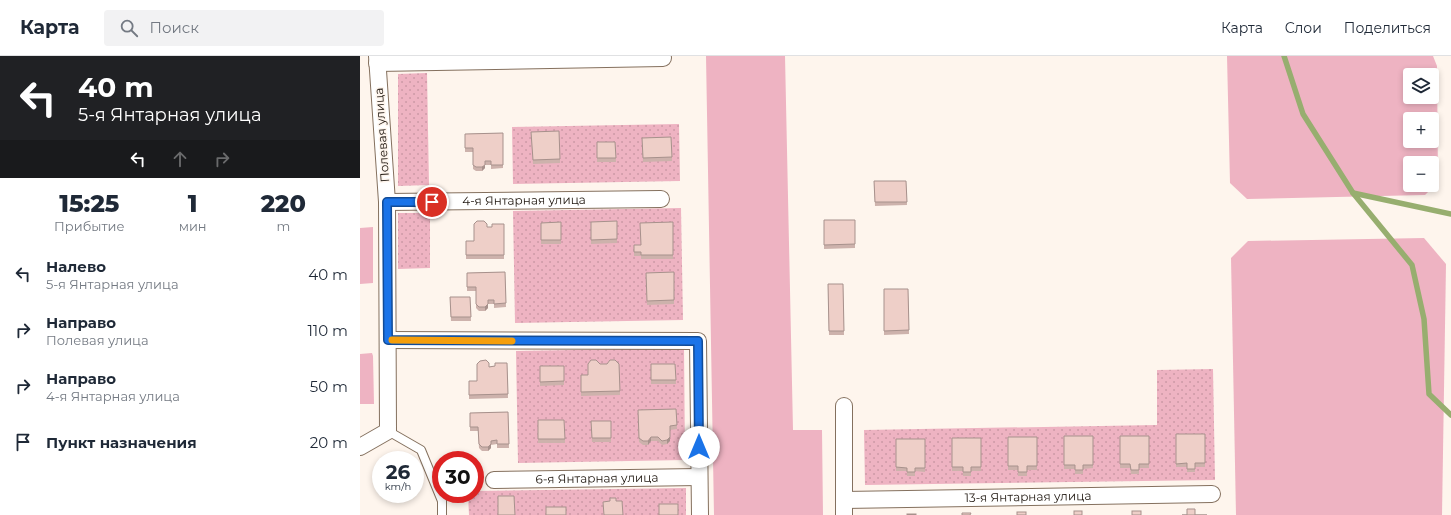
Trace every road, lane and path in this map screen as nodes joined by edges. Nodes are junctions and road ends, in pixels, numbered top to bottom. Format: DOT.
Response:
graph roads {
  1 [pos="663,58"];
  2 [pos="377,59"];
  3 [pos="661,200"];
  4 [pos="387,202"];
  5 [pos="388,340"];
  6 [pos="844,406"];
  7 [pos="388,431"];
  8 [pos="360,447"];
  9 [pos="699,478"];
  10 [pos="494,480"];
  11 [pos="1212,494"];
  12 [pos="844,508"];
  13 [pos="442,515"];
  14 [pos="700,515"];
  1 -- 2 [label="street"];
  2 -- 4 [label="street, Полевая улица"];
  3 -- 4 [label="street, 4-я Янтарная улица"];
  4 -- 5 [label="street, Полевая улица"];
  5 -- 7 [label="street, Полевая улица"];
  5 -- 9 [label="street"];
  6 -- 12 [label="street"];
  7 -- 8 [label="street"];
  7 -- 13 [label="lane"];
  9 -- 10 [label="street, 6-я Янтарная улица"];
  9 -- 14 [label="street"];
  11 -- 12 [label="street, 13-я Янтарная улица"];
}
